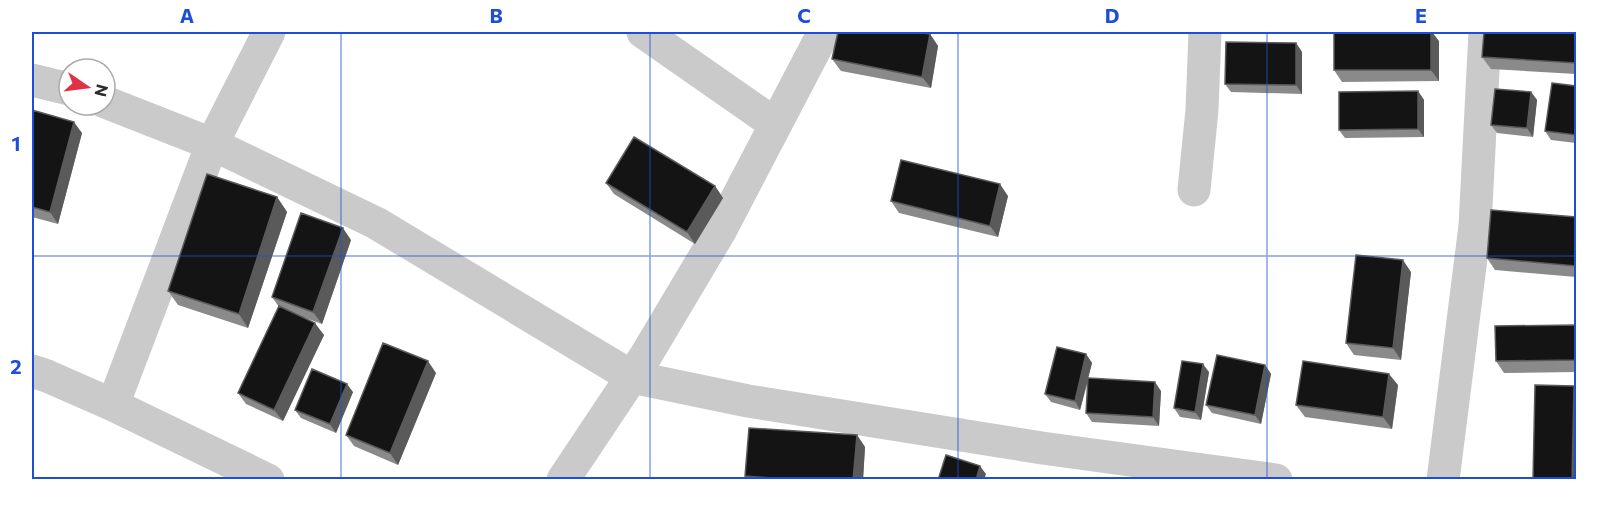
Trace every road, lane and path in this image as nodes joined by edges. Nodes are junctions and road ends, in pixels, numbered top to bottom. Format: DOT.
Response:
graph roads {
  1 [pos="269,32"];
  2 [pos="643,32"];
  3 [pos="824,32"];
  4 [pos="1205,32"];
  5 [pos="1485,32"];
  6 [pos="32,80"];
  7 [pos="57,87"];
  8 [pos="117,107"];
  9 [pos="775,123"];
  10 [pos="212,144"];
  11 [pos="1194,190"];
  12 [pos="32,371"];
  13 [pos="632,377"];
  14 [pos="112,405"];
  15 [pos="268,480"];
  16 [pos="562,480"];
  17 [pos="1276,480"];
  18 [pos="1443,480"];
  1 -- 10 [label="street"];
  2 -- 9 [label="street"];
  3 -- 9 [label="street"];
  4 -- 11 [label="street"];
  5 -- 18 [label="street"];
  6 -- 7 [label="street"];
  8 -- 10 [label="street"];
  9 -- 13 [label="street"];
  10 -- 13 [label="street"];
  10 -- 14 [label="street"];
  12 -- 14 [label="street"];
  13 -- 16 [label="street"];
  13 -- 17 [label="street"];
  14 -- 15 [label="street"];
}
